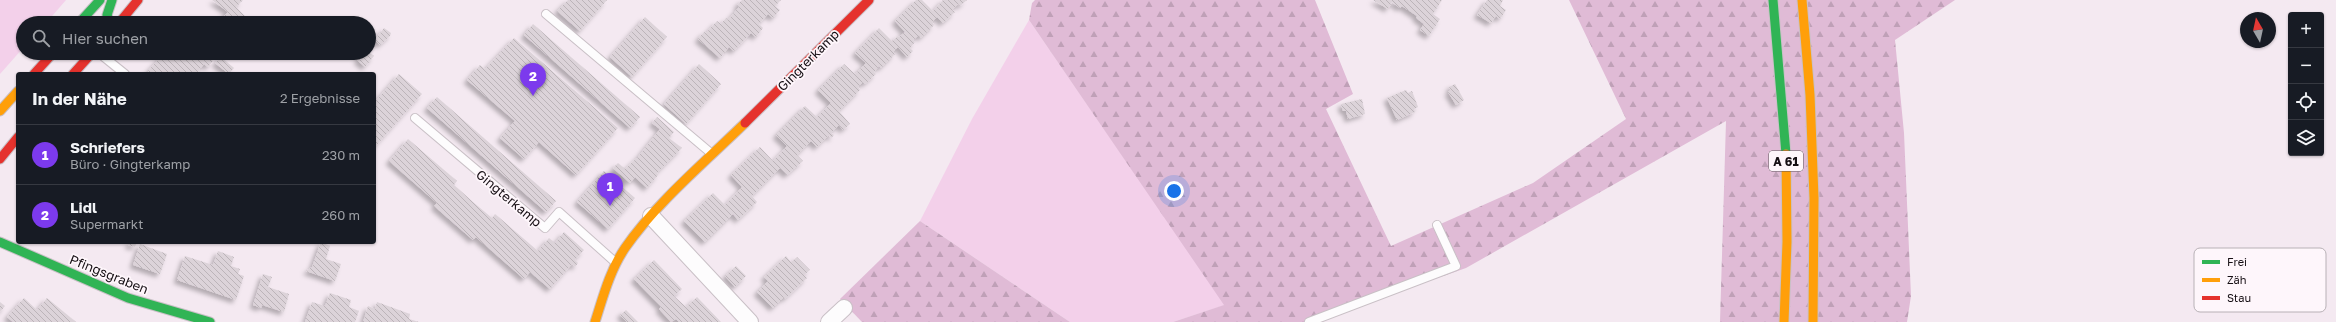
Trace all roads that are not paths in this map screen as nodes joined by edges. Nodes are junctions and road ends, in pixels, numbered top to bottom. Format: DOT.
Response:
graph roads {
  1 [pos="100,0"];
  2 [pos="112,0"];
  3 [pos="138,0"];
  4 [pos="870,0"];
  5 [pos="1773,0"];
  6 [pos="1802,0"];
  7 [pos="546,14"];
  8 [pos="85,16"];
  9 [pos="106,16"];
  10 [pos="125,16"];
  11 [pos="47,60"];
  12 [pos="86,60"];
  13 [pos="108,60"];
  14 [pos="36,72"];
  15 [pos="75,72"];
  16 [pos="123,72"];
  17 [pos="16,93"];
  18 [pos="0,111"];
  19 [pos="415,118"];
  20 [pos="16,139"];
  21 [pos="713,155"];
  22 [pos="0,158"];
  23 [pos="651,216"];
  24 [pos="1437,225"];
  25 [pos="0,242"];
  26 [pos="618,264"];
  27 [pos="844,308"];
  28 [pos="210,322"];
  29 [pos="595,322"];
  30 [pos="750,322"];
  31 [pos="829,322"];
  32 [pos="1309,322"];
  33 [pos="1784,322"];
  34 [pos="1813,322"];
  1 -- 8 [label="main road"];
  2 -- 9 [label="main road"];
  3 -- 10 [label="main road"];
  4 -- 21 [label="main road, Gingterkamp"];
  5 -- 33 [label="main road, A 61"];
  6 -- 34 [label="main road, A 61"];
  7 -- 21 [label="lane"];
  11 -- 14 [label="main road"];
  12 -- 15 [label="main road"];
  13 -- 16 [label="lane"];
  17 -- 18 [label="main road"];
  19 -- 26 [label="lane, Gingterkamp"];
  20 -- 22 [label="main road"];
  21 -- 23 [label="main road, Gingterkamp"];
  23 -- 26 [label="main road, Gingterkamp"];
  23 -- 30 [label="street"];
  24 -- 32 [label="lane"];
  25 -- 28 [label="main road, Pfingsgraben"];
  26 -- 29 [label="main road, Gingterkamp"];
  27 -- 31 [label="street"];
}
